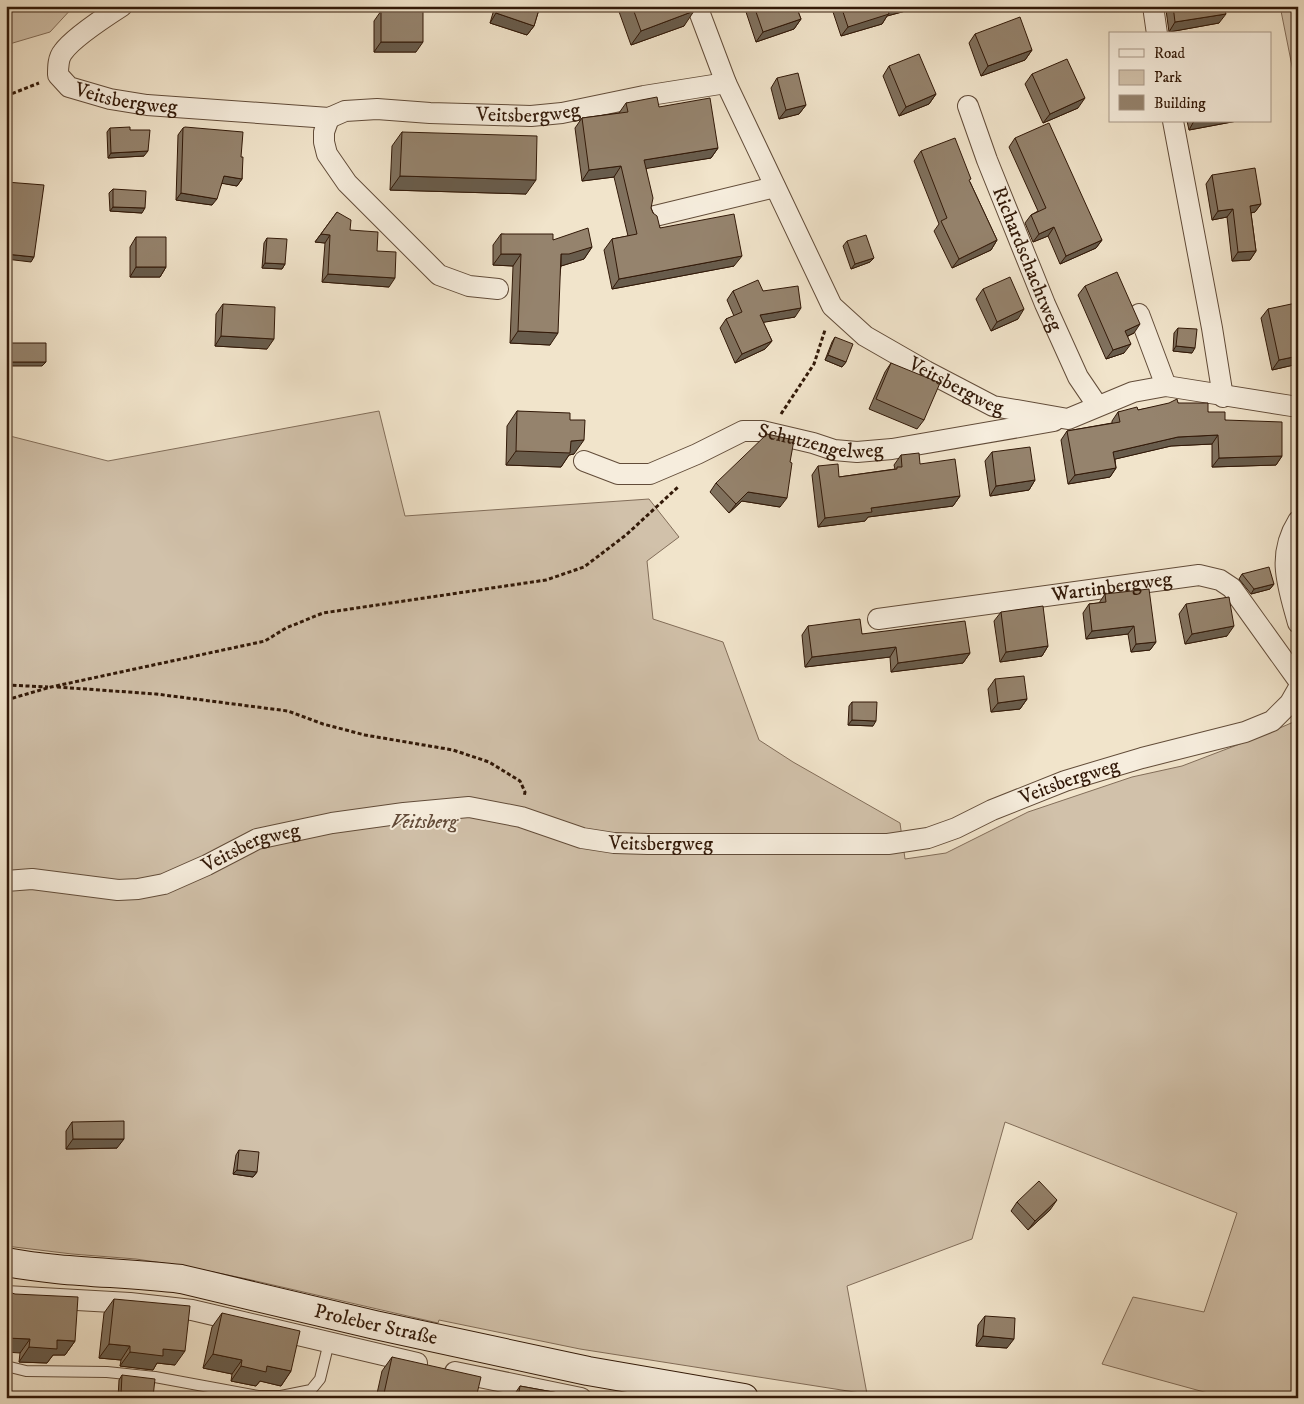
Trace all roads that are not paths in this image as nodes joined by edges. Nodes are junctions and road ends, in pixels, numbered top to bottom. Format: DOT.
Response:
graph roads {
  1 [pos="122,6"];
  2 [pos="697,6"];
  3 [pos="1153,6"];
  4 [pos="1157,32"];
  5 [pos="726,83"];
  6 [pos="968,106"];
  7 [pos="329,118"];
  8 [pos="1174,122"];
  9 [pos="775,187"];
  10 [pos="654,216"];
  11 [pos="498,289"];
  12 [pos="1139,314"];
  13 [pos="1166,386"];
  14 [pos="1224,396"];
  15 [pos="1097,406"];
  16 [pos="1298,407"];
  17 [pos="1068,419"];
  18 [pos="584,461"];
  19 [pos="1298,521"];
  20 [pos="878,619"];
  21 [pos="1298,623"];
  22 [pos="1298,680"];
  23 [pos="1298,689"];
  24 [pos="6,882"];
  25 [pos="6,1262"];
  26 [pos="6,1296"];
  27 [pos="329,1342"];
  28 [pos="6,1366"];
  29 [pos="580,1398"];
  30 [pos="744,1398"];
  1 -- 7 [label="street, Veitsbergweg"];
  2 -- 5 [label="street, Veitsbergweg"];
  3 -- 4 [label="street"];
  5 -- 7 [label="street, Veitsbergweg"];
  5 -- 9 [label="street, Veitsbergweg"];
  6 -- 15 [label="street, Richardschachtweg"];
  7 -- 11 [label="street"];
  8 -- 14 [label="street"];
  9 -- 10 [label="street"];
  9 -- 17 [label="street, Veitsbergweg"];
  12 -- 13 [label="street"];
  13 -- 14 [label="street"];
  13 -- 15 [label="street"];
  14 -- 16 [label="street"];
  15 -- 17 [label="street"];
  17 -- 18 [label="street, Schutzengelweg"];
  19 -- 21 [label="street"];
  20 -- 22 [label="street, Wartinbergweg"];
  23 -- 24 [label="street, Veitsbergweg"];
  25 -- 30 [label="main road, Proleber Straße"];
  26 -- 27 [label="street, Proleber Straße"];
  27 -- 28 [label="lane"];
  27 -- 29 [label="street, Proleber Straße"];
}
